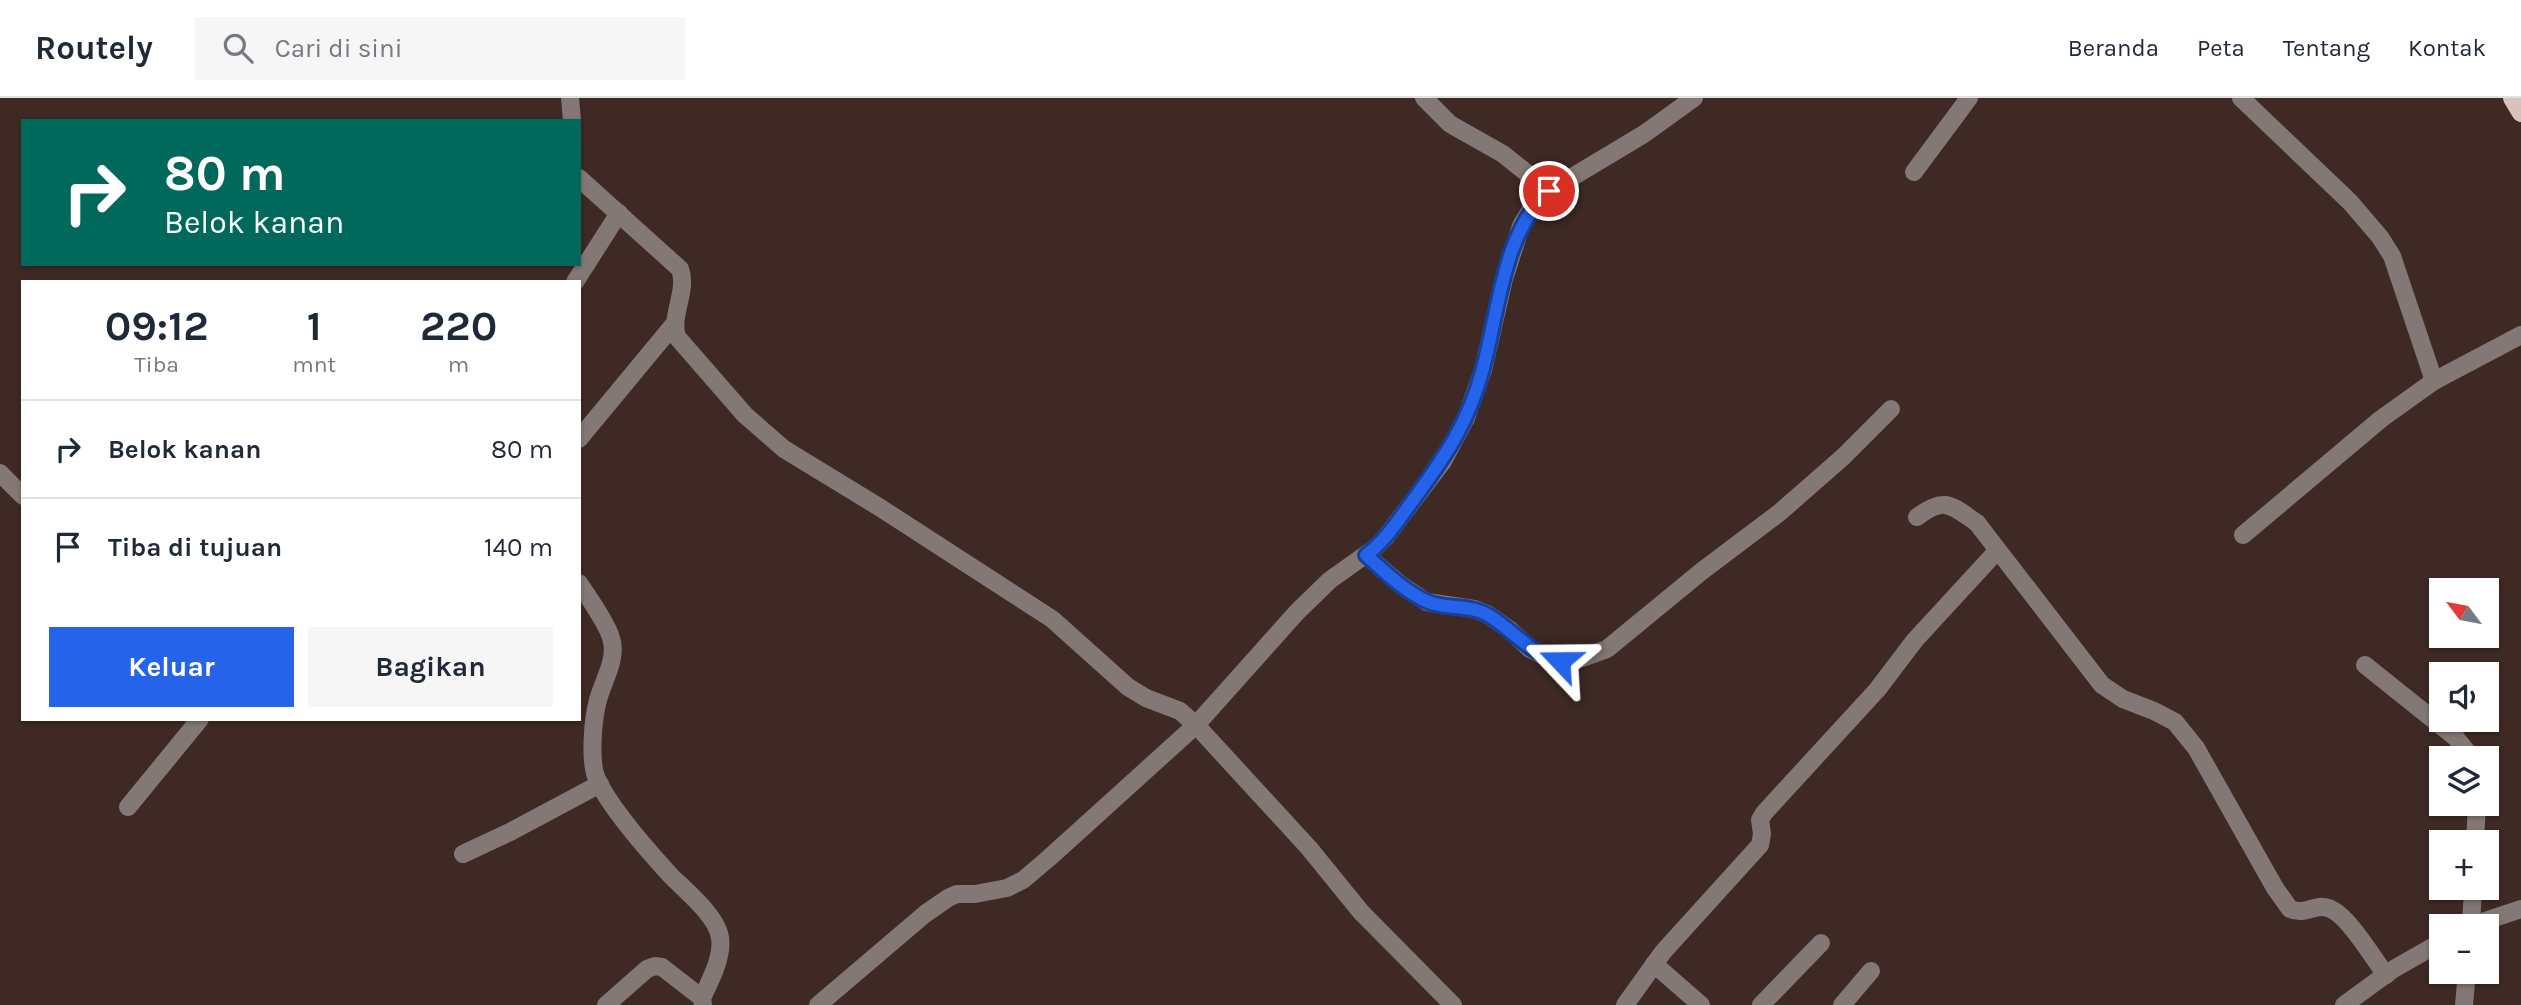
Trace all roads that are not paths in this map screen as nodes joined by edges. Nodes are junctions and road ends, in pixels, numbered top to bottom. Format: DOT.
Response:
graph roads {
  1 [pos="570,98"];
  2 [pos="1424,98"];
  3 [pos="1694,98"];
  4 [pos="1969,98"];
  5 [pos="2241,98"];
  6 [pos="2512,98"];
  7 [pos="2521,113"];
  8 [pos="572,119"];
  9 [pos="1914,172"];
  10 [pos="581,180"];
  11 [pos="1549,191"];
  12 [pos="619,213"];
  13 [pos="576,280"];
  14 [pos="675,323"];
  15 [pos="2521,335"];
  16 [pos="2434,381"];
  17 [pos="1891,409"];
  18 [pos="581,437"];
  19 [pos="0,473"];
  20 [pos="21,494"];
  21 [pos="1917,517"];
  22 [pos="2243,535"];
  23 [pos="1997,551"];
  24 [pos="1366,555"];
  25 [pos="581,586"];
  26 [pos="2365,664"];
  27 [pos="198,721"];
  28 [pos="1196,725"];
  29 [pos="2462,746"];
  30 [pos="600,784"];
  31 [pos="128,807"];
  32 [pos="463,854"];
  33 [pos="2521,909"];
  34 [pos="2499,916"];
  35 [pos="1821,943"];
  36 [pos="2429,949"];
  37 [pos="1654,964"];
  38 [pos="1871,971"];
  39 [pos="2386,975"];
  40 [pos="2466,984"];
  41 [pos="703,1002"];
  42 [pos="606,1005"];
  43 [pos="818,1005"];
  44 [pos="1453,1005"];
  45 [pos="1625,1005"];
  46 [pos="1701,1005"];
  47 [pos="1761,1005"];
  48 [pos="1842,1005"];
  49 [pos="2344,1005"];
  50 [pos="2464,1005"];
  1 -- 8 [label="street"];
  2 -- 11 [label="street"];
  3 -- 11 [label="street"];
  4 -- 9 [label="street"];
  5 -- 16 [label="street"];
  6 -- 7 [label="main road"];
  10 -- 12 [label="street"];
  11 -- 24 [label="street"];
  12 -- 13 [label="street"];
  12 -- 14 [label="street"];
  14 -- 18 [label="street"];
  14 -- 28 [label="street"];
  15 -- 16 [label="street"];
  16 -- 22 [label="street"];
  17 -- 24 [label="street"];
  19 -- 20 [label="street"];
  21 -- 23 [label="street"];
  23 -- 37 [label="street"];
  23 -- 39 [label="street"];
  24 -- 28 [label="street"];
  25 -- 30 [label="street"];
  26 -- 29 [label="street"];
  27 -- 31 [label="street"];
  28 -- 43 [label="street"];
  28 -- 44 [label="street"];
  30 -- 32 [label="street"];
  30 -- 41 [label="street"];
  33 -- 34 [label="street"];
  35 -- 47 [label="street"];
  36 -- 39 [label="street"];
  37 -- 45 [label="street"];
  37 -- 46 [label="street"];
  38 -- 48 [label="street"];
  39 -- 49 [label="street"];
  40 -- 50 [label="street"];
  41 -- 42 [label="street"];
}
